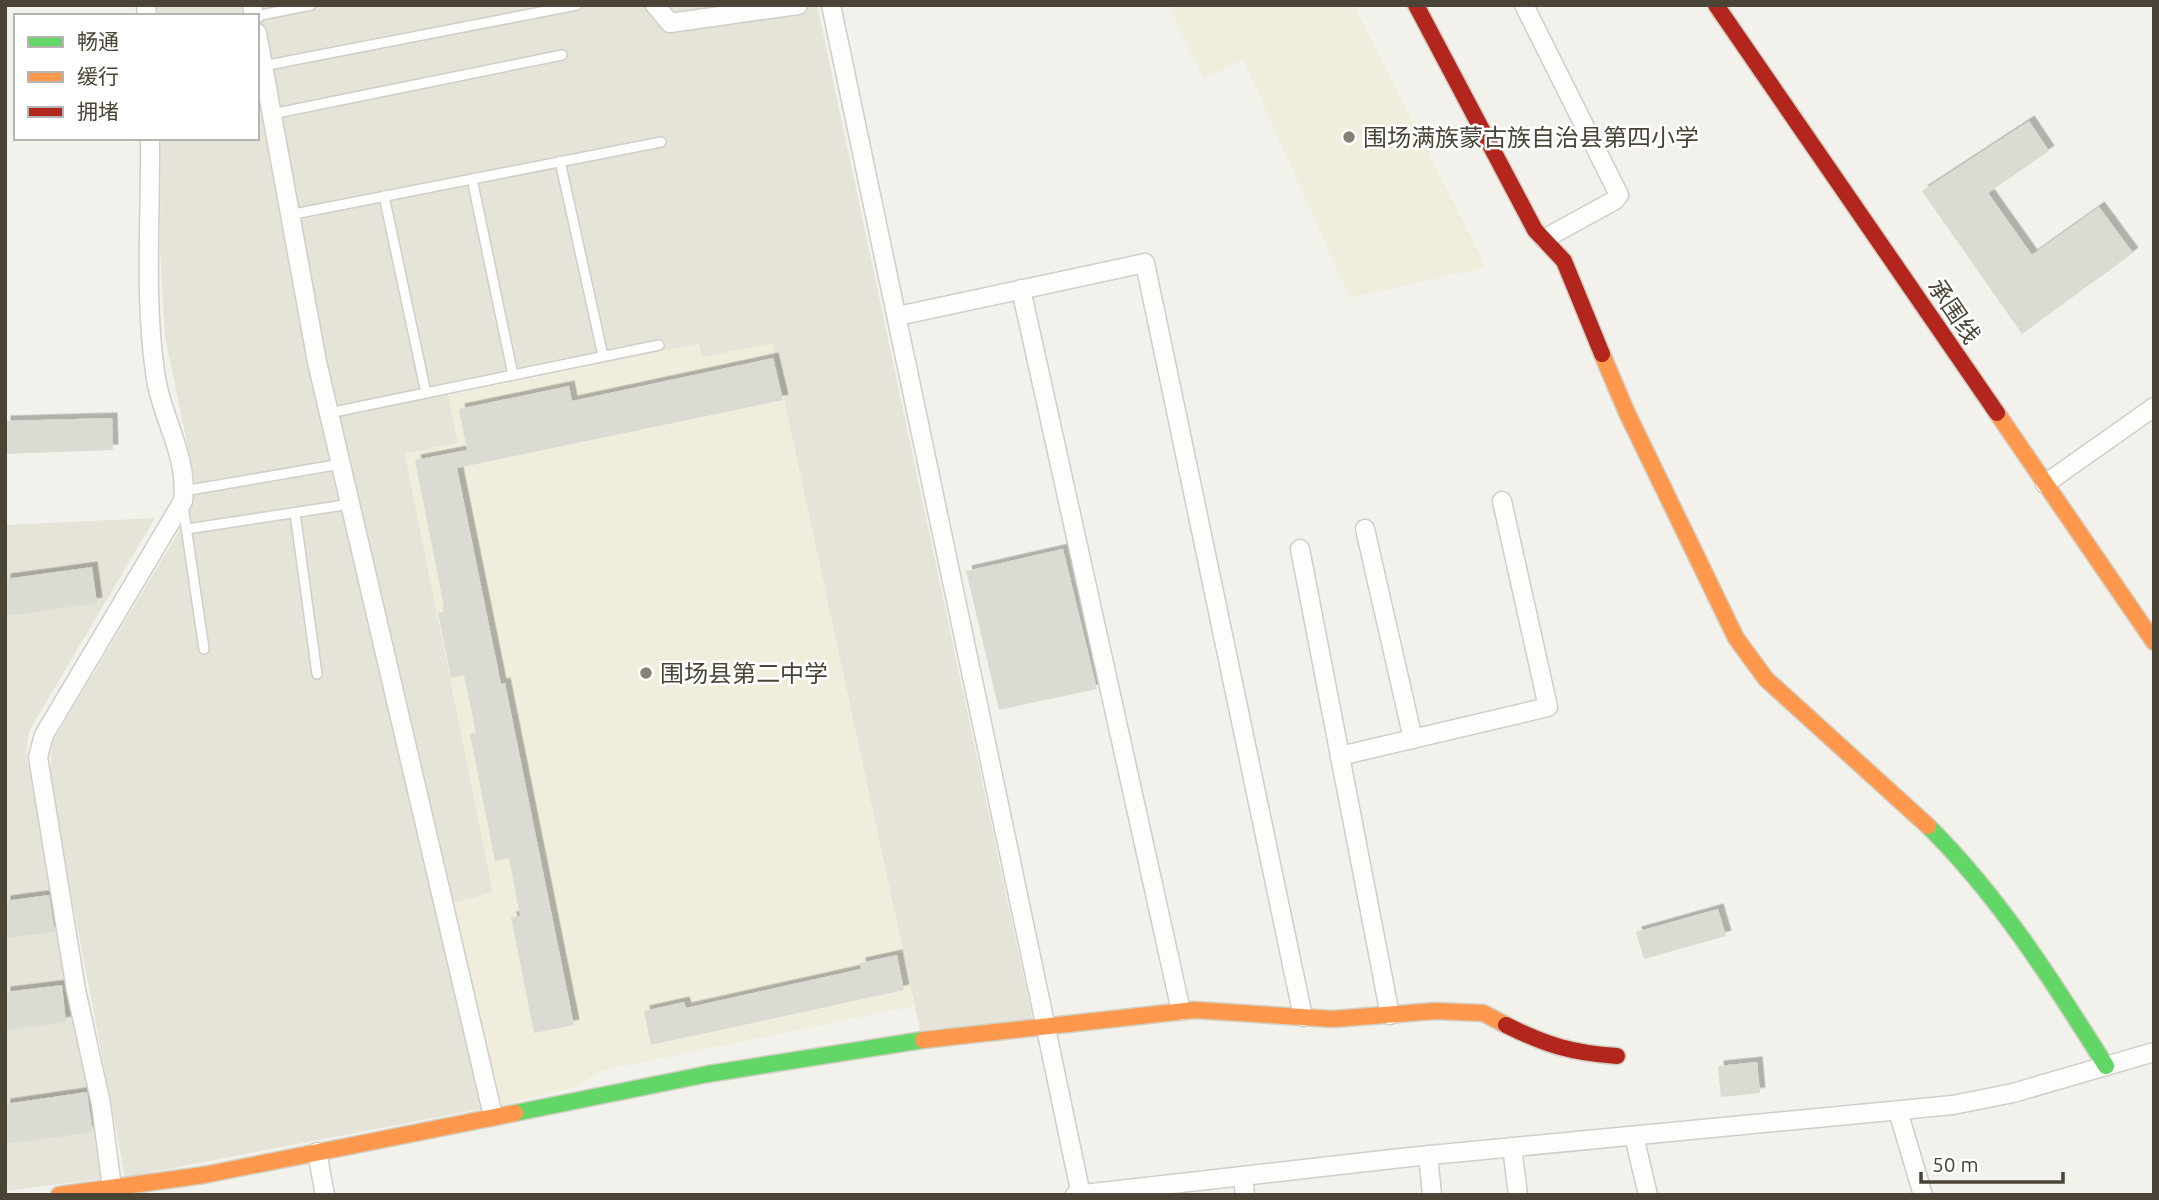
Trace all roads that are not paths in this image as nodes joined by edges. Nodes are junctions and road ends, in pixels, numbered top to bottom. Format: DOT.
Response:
graph roads {
  1 [pos="311,5"];
  2 [pos="577,5"];
  3 [pos="655,5"];
  4 [pos="798,5"];
  5 [pos="831,5"];
  6 [pos="1416,5"];
  7 [pos="1524,5"];
  8 [pos="1716,5"];
  9 [pos="259,15"];
  10 [pos="259,44"];
  11 [pos="562,55"];
  12 [pos="263,66"];
  13 [pos="272,114"];
  14 [pos="150,140"];
  15 [pos="661,142"];
  16 [pos="561,162"];
  17 [pos="472,179"];
  18 [pos="384,196"];
  19 [pos="289,215"];
  20 [pos="1544,239"];
  21 [pos="1021,289"];
  22 [pos="898,316"];
  23 [pos="659,345"];
  24 [pos="603,356"];
  25 [pos="513,375"];
  26 [pos="426,393"];
  27 [pos="2154,407"];
  28 [pos="329,412"];
  29 [pos="342,464"];
  30 [pos="2045,484"];
  31 [pos="183,496"];
  32 [pos="1502,501"];
  33 [pos="352,504"];
  34 [pos="295,513"];
  35 [pos="187,529"];
  36 [pos="1364,529"];
  37 [pos="1300,549"];
  38 [pos="2154,642"];
  39 [pos="204,649"];
  40 [pos="317,674"];
  41 [pos="1413,739"];
  42 [pos="1340,756"];
  43 [pos="1181,1011"];
  44 [pos="1391,1015"];
  45 [pos="1303,1017"];
  46 [pos="1046,1027"];
  47 [pos="2154,1052"];
  48 [pos="1617,1056"];
  49 [pos="2106,1066"];
  50 [pos="1898,1111"];
  51 [pos="493,1116"];
  52 [pos="1634,1136"];
  53 [pos="1512,1147"];
  54 [pos="317,1152"];
  55 [pos="1428,1156"];
  56 [pos="1243,1176"];
  57 [pos="113,1188"];
  58 [pos="1081,1194"];
  59 [pos="60,1195"];
  60 [pos="325,1195"];
  61 [pos="1075,1195"];
  62 [pos="1245,1195"];
  63 [pos="1432,1195"];
  64 [pos="1518,1195"];
  65 [pos="1648,1195"];
  66 [pos="1923,1195"];
  1 -- 9 [label="lane"];
  2 -- 12 [label="lane"];
  3 -- 4 [label="street"];
  5 -- 22 [label="street"];
  6 -- 20 [label="main road"];
  7 -- 20 [label="street"];
  8 -- 30 [label="main road, 承围线"];
  10 -- 12 [label="street"];
  11 -- 13 [label="lane"];
  12 -- 13 [label="street"];
  13 -- 19 [label="street"];
  14 -- 31 [label="street"];
  15 -- 16 [label="lane"];
  16 -- 17 [label="lane"];
  16 -- 24 [label="lane"];
  17 -- 18 [label="lane"];
  17 -- 25 [label="lane"];
  18 -- 19 [label="lane"];
  18 -- 26 [label="lane"];
  19 -- 28 [label="street"];
  20 -- 49 [label="main road"];
  21 -- 22 [label="street"];
  21 -- 43 [label="street"];
  21 -- 45 [label="street"];
  22 -- 46 [label="street"];
  23 -- 24 [label="lane"];
  24 -- 25 [label="lane"];
  25 -- 26 [label="lane"];
  26 -- 28 [label="lane"];
  27 -- 30 [label="street"];
  28 -- 29 [label="street"];
  29 -- 31 [label="lane"];
  29 -- 33 [label="street"];
  30 -- 38 [label="main road, 承围线"];
  31 -- 35 [label="lane"];
  31 -- 57 [label="street"];
  32 -- 41 [label="street"];
  33 -- 34 [label="lane"];
  33 -- 51 [label="street"];
  34 -- 35 [label="lane"];
  34 -- 40 [label="lane"];
  35 -- 39 [label="lane"];
  36 -- 41 [label="street"];
  37 -- 42 [label="street"];
  41 -- 42 [label="street"];
  42 -- 44 [label="street"];
  43 -- 45 [label="main road"];
  43 -- 46 [label="main road"];
  44 -- 45 [label="main road"];
  44 -- 48 [label="main road"];
  46 -- 51 [label="main road"];
  46 -- 58 [label="street"];
  47 -- 49 [label="street"];
  49 -- 50 [label="street"];
  50 -- 52 [label="street"];
  50 -- 66 [label="street"];
  51 -- 54 [label="main road"];
  52 -- 53 [label="street"];
  52 -- 65 [label="street"];
  53 -- 55 [label="street"];
  53 -- 64 [label="street"];
  54 -- 57 [label="main road"];
  54 -- 60 [label="street"];
  55 -- 56 [label="street"];
  55 -- 63 [label="street"];
  56 -- 58 [label="street"];
  56 -- 62 [label="street"];
  57 -- 59 [label="main road"];
  58 -- 61 [label="street"];
}
